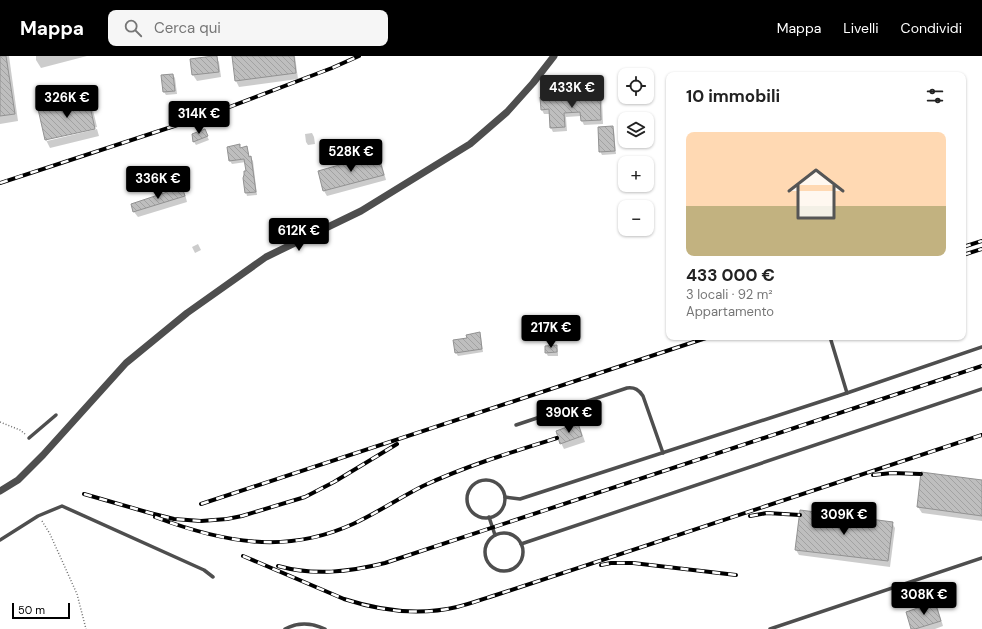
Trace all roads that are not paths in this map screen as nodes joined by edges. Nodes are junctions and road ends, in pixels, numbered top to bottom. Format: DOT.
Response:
graph roads {
  1 [pos="554,56"];
  2 [pos="831,340"];
  3 [pos="982,347"];
  4 [pos="982,389"];
  5 [pos="847,393"];
  6 [pos="56,415"];
  7 [pos="516,425"];
  8 [pos="29,438"];
  9 [pos="663,453"];
  10 [pos="0,491"];
  11 [pos="504,497"];
  12 [pos="489,517"];
  13 [pos="495,535"];
  14 [pos="0,540"];
  15 [pos="522,544"];
  16 [pos="982,558"];
  17 [pos="213,577"];
  18 [pos="285,629"];
  19 [pos="325,629"];
  20 [pos="770,629"];
  1 -- 10 [label="street"];
  2 -- 5 [label="lane"];
  3 -- 5 [label="lane"];
  4 -- 15 [label="lane"];
  5 -- 9 [label="lane"];
  6 -- 8 [label="lane"];
  7 -- 9 [label="lane"];
  9 -- 11 [label="lane"];
  11 -- 12 [label="lane"];
  11 -- 12 [label="lane"];
  12 -- 13 [label="lane"];
  13 -- 15 [label="lane"];
  13 -- 15 [label="lane"];
  14 -- 17 [label="lane"];
  16 -- 20 [label="lane"];
  18 -- 19 [label="lane"];
}
